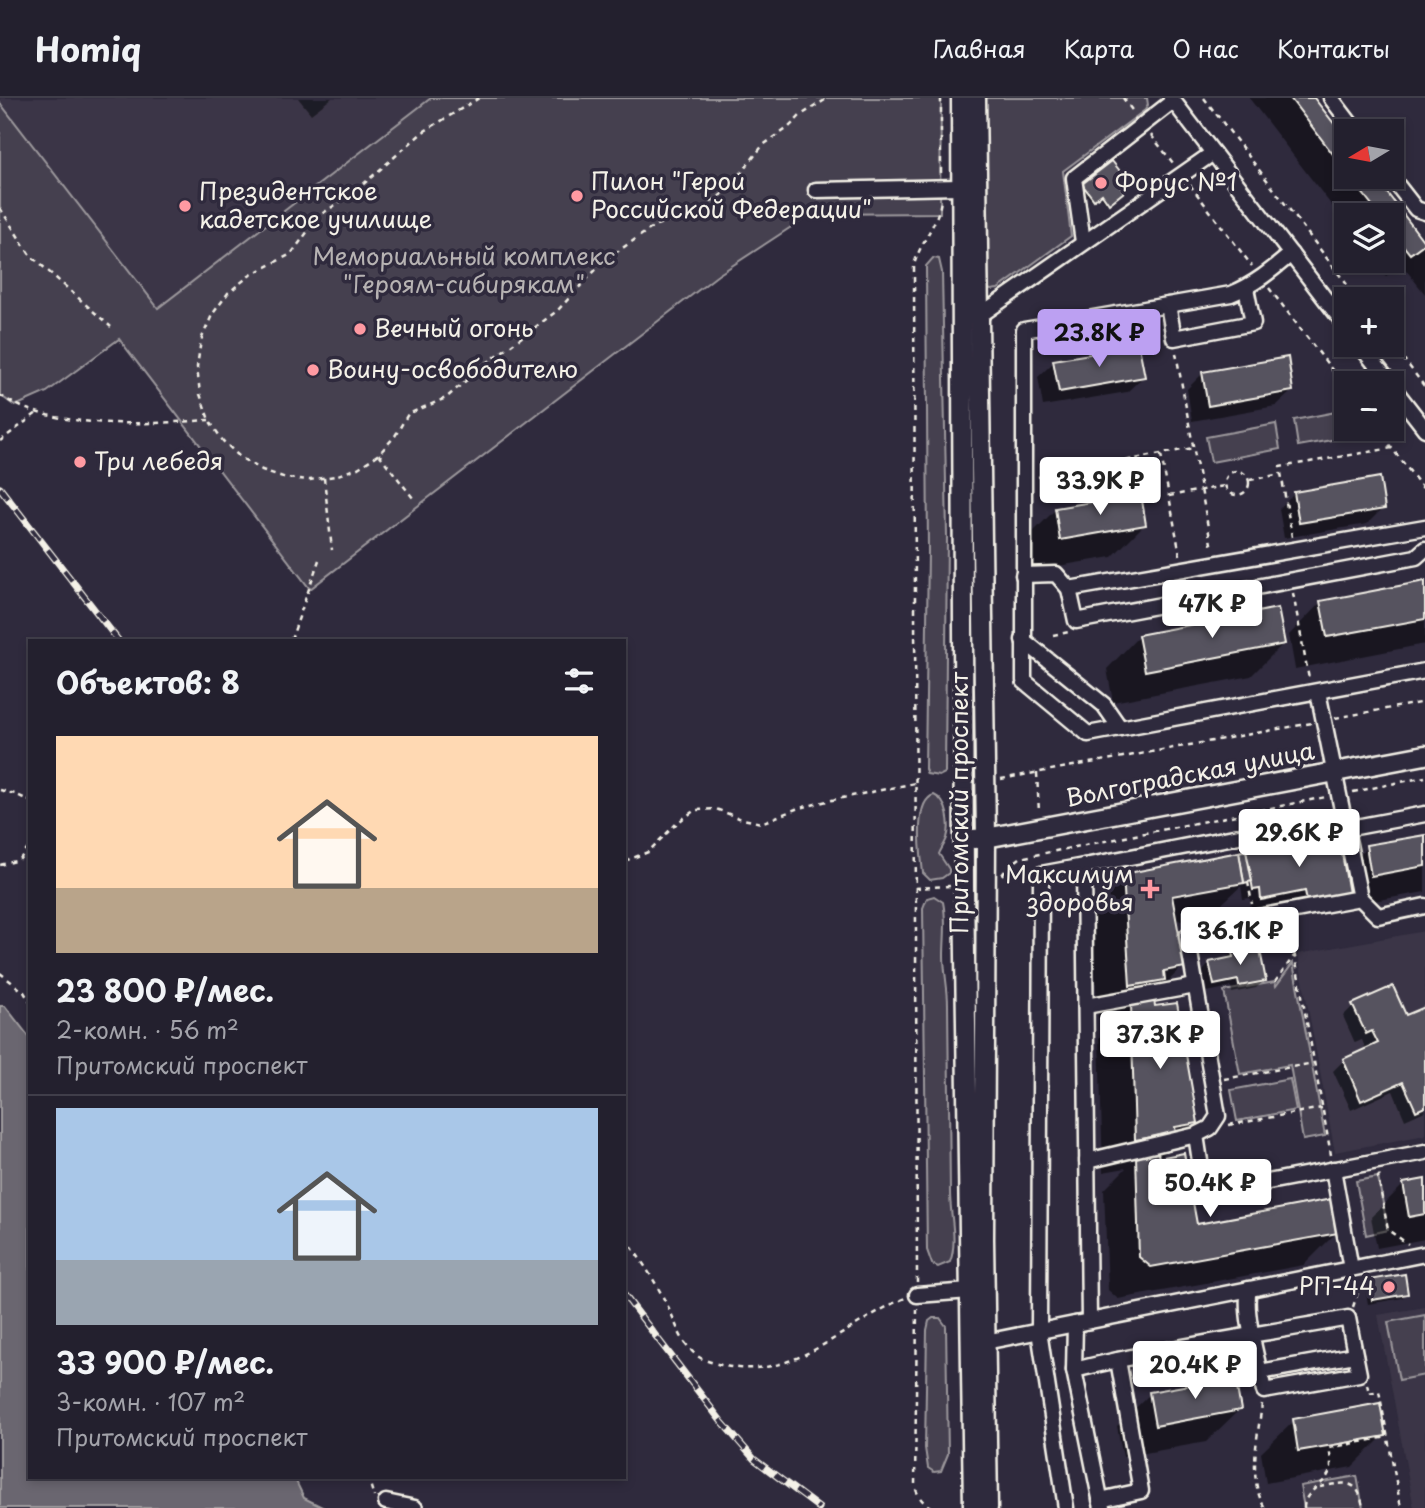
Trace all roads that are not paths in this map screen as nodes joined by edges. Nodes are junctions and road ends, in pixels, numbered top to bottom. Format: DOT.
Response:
graph roads {
  1 [pos="961,98"];
  2 [pos="976,98"];
  3 [pos="1331,98"];
  4 [pos="1172,100"];
  5 [pos="1347,119"];
  6 [pos="1213,153"];
  7 [pos="951,187"];
  8 [pos="1400,189"];
  9 [pos="816,190"];
  10 [pos="1425,212"];
  11 [pos="1083,242"];
  12 [pos="1290,254"];
  13 [pos="1246,288"];
  14 [pos="1168,305"];
  15 [pos="1334,311"];
  16 [pos="979,316"];
  17 [pos="1369,357"];
  18 [pos="1380,371"];
  19 [pos="1404,402"];
  20 [pos="1425,429"];
  21 [pos="1425,527"];
  22 [pos="1425,549"];
  23 [pos="1023,575"];
  24 [pos="1069,589"];
  25 [pos="1023,640"];
  26 [pos="1425,671"];
  27 [pos="1315,692"];
  28 [pos="1119,728"];
  29 [pos="1425,755"];
  30 [pos="1334,772"];
  31 [pos="1425,814"];
  32 [pos="1344,822"];
  33 [pos="986,838"];
  34 [pos="964,839"];
  35 [pos="1084,866"];
  36 [pos="1360,898"];
  37 [pos="1425,906"];
  38 [pos="1195,986"];
  39 [pos="1086,1006"];
  40 [pos="1196,1135"];
  41 [pos="1425,1152"];
  42 [pos="1087,1161"];
  43 [pos="1334,1169"];
  44 [pos="1423,1254"];
  45 [pos="1358,1271"];
  46 [pos="1249,1289"];
  47 [pos="970,1291"];
  48 [pos="917,1295"];
  49 [pos="1082,1322"];
  50 [pos="1039,1331"];
  51 [pos="1253,1335"];
  52 [pos="985,1342"];
  53 [pos="1355,1354"];
  54 [pos="1118,1360"];
  55 [pos="1074,1370"];
  56 [pos="1260,1372"];
  57 [pos="380,1500"];
  58 [pos="1101,1504"];
  59 [pos="415,1508"];
  60 [pos="973,1508"];
  61 [pos="988,1508"];
  62 [pos="1066,1508"];
  1 -- 7 [label="main road, Притомский проспект"];
  2 -- 16 [label="main road, Притомский проспект"];
  3 -- 5 [label="street"];
  4 -- 6 [label="street"];
  4 -- 11 [label="street"];
  6 -- 11 [label="street"];
  6 -- 12 [label="street"];
  7 -- 9 [label="street"];
  7 -- 34 [label="main road, Притомский проспект"];
  8 -- 10 [label="street"];
  11 -- 16 [label="street"];
  12 -- 13 [label="street"];
  12 -- 15 [label="street"];
  13 -- 14 [label="street"];
  13 -- 14 [label="street"];
  14 -- 23 [label="street"];
  16 -- 33 [label="main road, Притомский проспект"];
  17 -- 18 [label="street"];
  19 -- 20 [label="street"];
  21 -- 24 [label="street"];
  22 -- 24 [label="street"];
  23 -- 24 [label="street"];
  23 -- 25 [label="street"];
  25 -- 28 [label="street"];
  25 -- 28 [label="street"];
  26 -- 27 [label="street"];
  27 -- 28 [label="street"];
  27 -- 30 [label="street"];
  29 -- 30 [label="main road, Волгоградская улица"];
  30 -- 32 [label="street"];
  30 -- 33 [label="main road, Волгоградская улица"];
  31 -- 32 [label="street"];
  32 -- 35 [label="street"];
  32 -- 36 [label="street"];
  33 -- 34 [label="main road, Волгоградская улица"];
  33 -- 52 [label="main road, Притомский проспект"];
  34 -- 47 [label="main road, Притомский проспект"];
  35 -- 39 [label="street"];
  35 -- 50 [label="street"];
  36 -- 37 [label="street"];
  36 -- 38 [label="street"];
  38 -- 39 [label="street"];
  38 -- 40 [label="street"];
  39 -- 42 [label="street"];
  40 -- 42 [label="street"];
  40 -- 43 [label="street"];
  41 -- 43 [label="street"];
  42 -- 49 [label="street"];
  43 -- 45 [label="street"];
  44 -- 45 [label="street"];
  45 -- 46 [label="street"];
  46 -- 49 [label="street"];
  46 -- 51 [label="street"];
  47 -- 48 [label="street"];
  47 -- 60 [label="main road, Притомский проспект"];
  49 -- 50 [label="street"];
  49 -- 55 [label="street"];
  50 -- 52 [label="street"];
  50 -- 62 [label="street"];
  51 -- 53 [label="street"];
  51 -- 54 [label="street"];
  51 -- 56 [label="street"];
  52 -- 61 [label="main road, Притомский проспект"];
  53 -- 56 [label="street"];
  53 -- 56 [label="street"];
  54 -- 55 [label="street"];
  54 -- 58 [label="street"];
  55 -- 58 [label="street"];
  57 -- 59 [label="street"];
}
